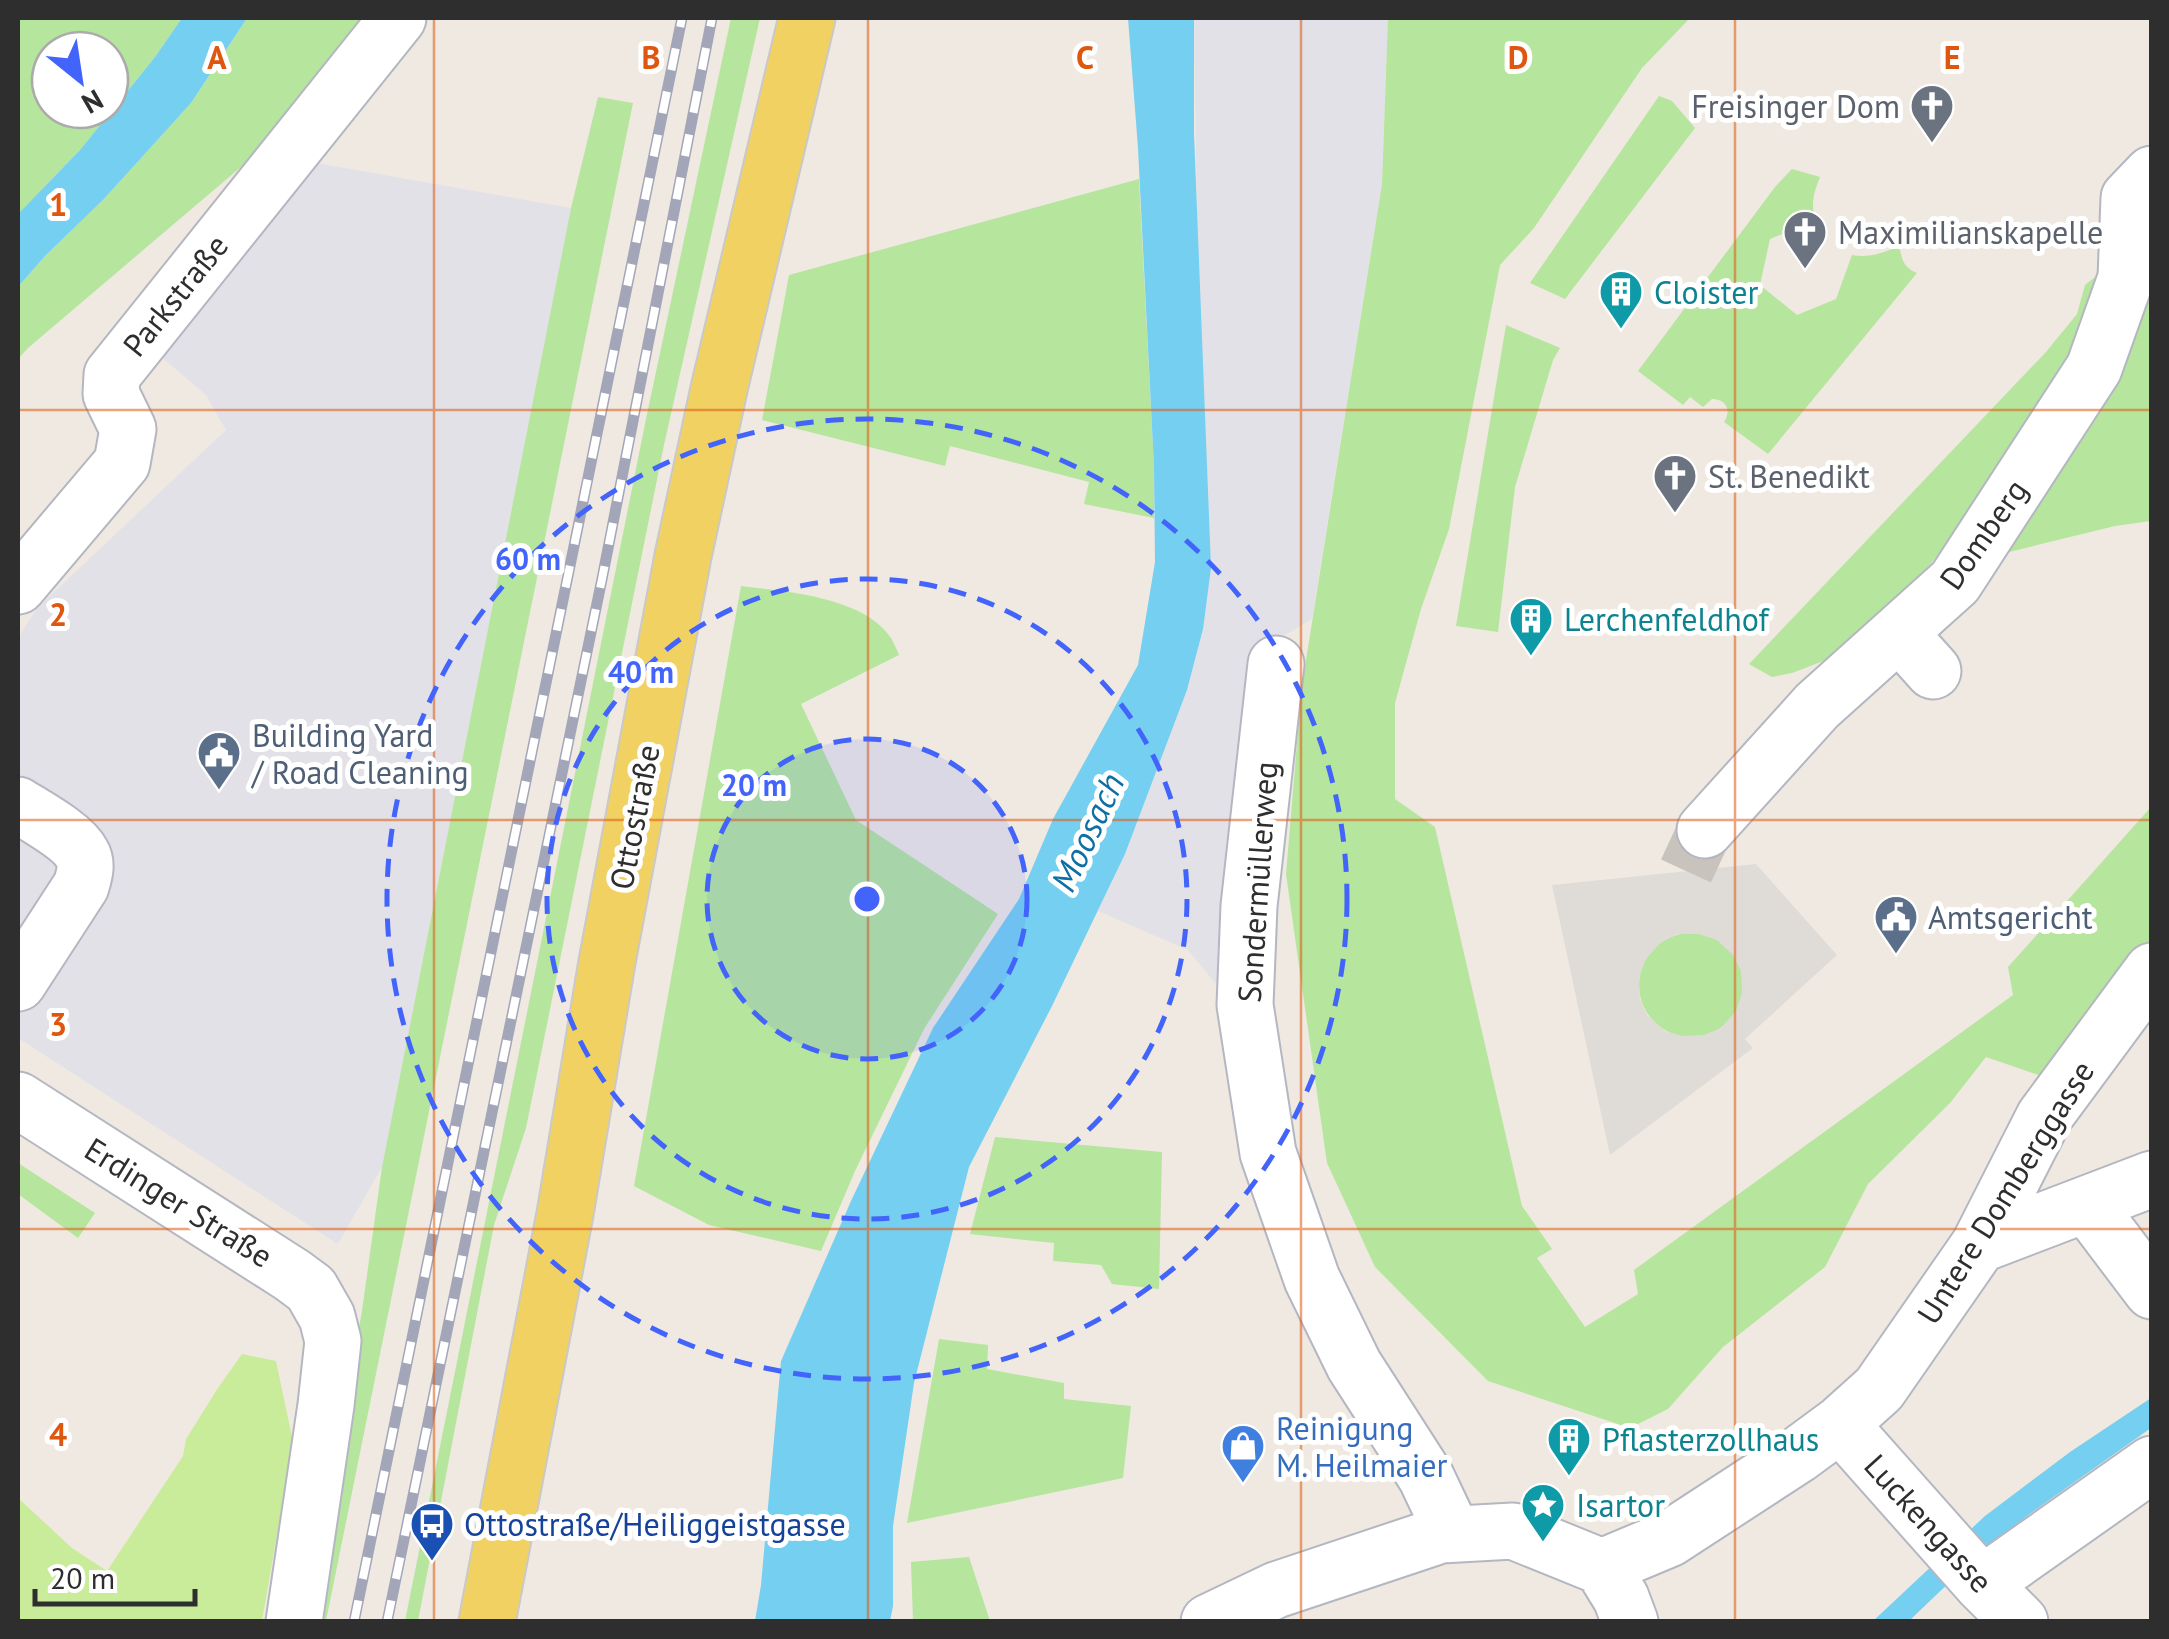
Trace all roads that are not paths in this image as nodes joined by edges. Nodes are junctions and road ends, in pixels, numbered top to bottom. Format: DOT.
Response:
graph roads {
  1 [pos="398,18"];
  2 [pos="807,18"];
  3 [pos="2152,174"];
  4 [pos="18,586"];
  5 [pos="1276,664"];
  6 [pos="18,804"];
  7 [pos="1705,830"];
  8 [pos="2152,971"];
  9 [pos="18,983"];
  10 [pos="18,1100"];
  11 [pos="2152,1179"];
  12 [pos="2087,1205"];
  13 [pos="1980,1245"];
  14 [pos="2152,1291"];
  15 [pos="1840,1424"];
  16 [pos="2152,1464"];
  17 [pos="1453,1534"];
  18 [pos="1602,1567"];
  19 [pos="2001,1603"];
  20 [pos="294,1622"];
  21 [pos="487,1622"];
  22 [pos="1209,1622"];
  23 [pos="1630,1622"];
  1 -- 4 [label="street, Parkstraße"];
  2 -- 21 [label="main road, Ottostraße"];
  3 -- 7 [label="street, Domberg"];
  5 -- 17 [label="street, Sondermüllerweg"];
  6 -- 9 [label="street"];
  8 -- 13 [label="street, Untere Domberggasse"];
  10 -- 20 [label="street, Erdinger Straße"];
  11 -- 12 [label="street"];
  12 -- 13 [label="street"];
  12 -- 14 [label="street"];
  13 -- 15 [label="street, Untere Domberggasse"];
  15 -- 18 [label="street, Untere Domberggasse"];
  15 -- 19 [label="street, Luckengasse"];
  16 -- 19 [label="street"];
  17 -- 18 [label="street"];
  17 -- 22 [label="street"];
  18 -- 23 [label="street"];
}
